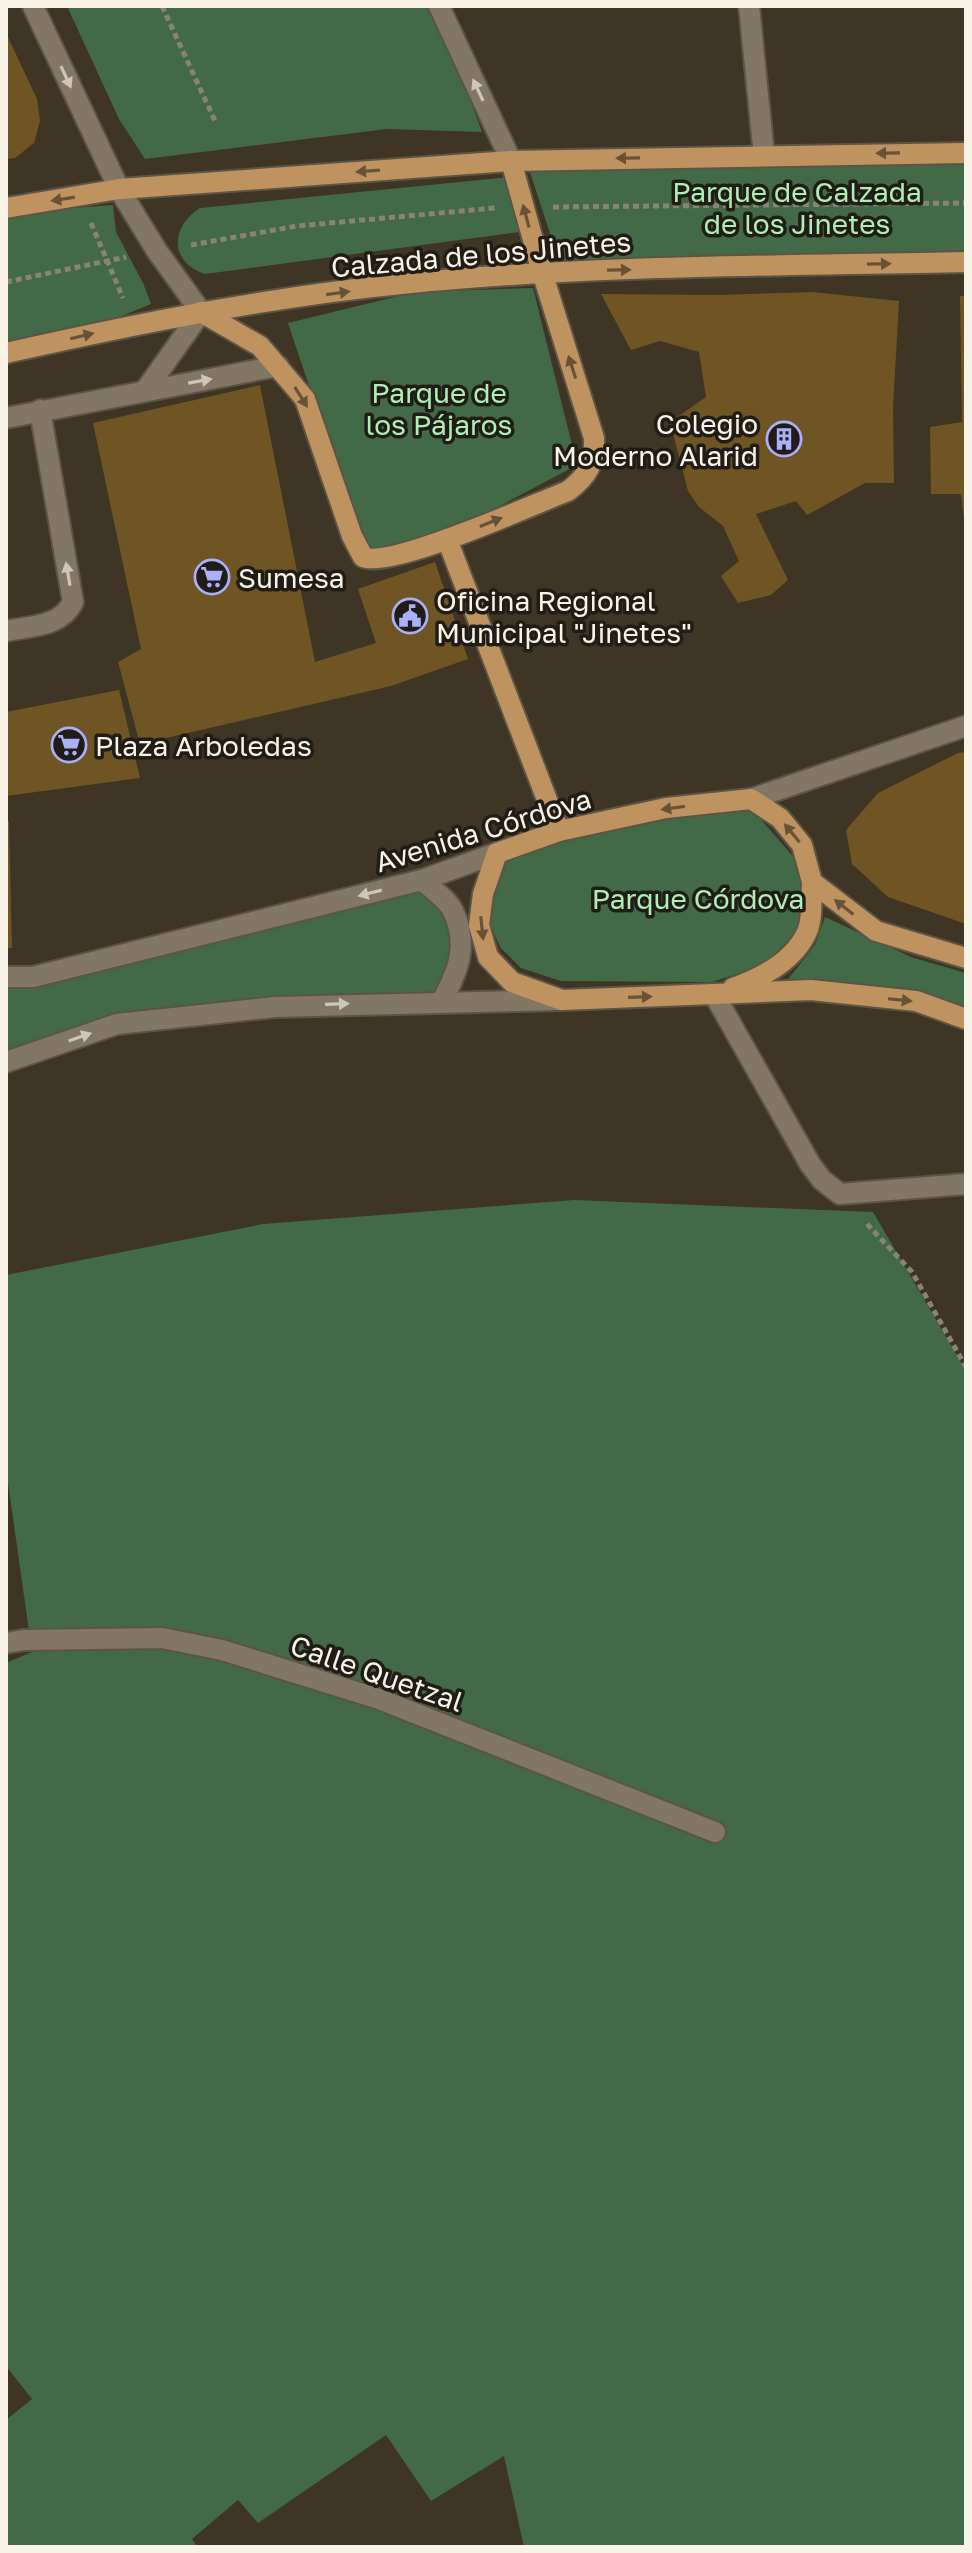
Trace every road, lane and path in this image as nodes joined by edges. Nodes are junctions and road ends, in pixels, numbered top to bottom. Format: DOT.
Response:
graph roads {
  1 [pos="33,6"];
  2 [pos="162,6"];
  3 [pos="439,6"];
  4 [pos="749,6"];
  5 [pos="216,123"];
  6 [pos="966,153"];
  7 [pos="764,155"];
  8 [pos="511,161"];
  9 [pos="119,189"];
  10 [pos="79,196"];
  11 [pos="6,208"];
  12 [pos="107,261"];
  13 [pos="966,262"];
  14 [pos="542,272"];
  15 [pos="6,282"];
  16 [pos="201,312"];
  17 [pos="134,325"];
  18 [pos="6,353"];
  19 [pos="278,366"];
  20 [pos="145,391"];
  21 [pos="40,410"];
  22 [pos="6,418"];
  23 [pos="447,539"];
  24 [pos="6,631"];
  25 [pos="966,726"];
  26 [pos="751,799"];
  27 [pos="559,831"];
  28 [pos="497,853"];
  29 [pos="422,880"];
  30 [pos="812,882"];
  31 [pos="966,958"];
  32 [pos="6,977"];
  33 [pos="714,994"];
  34 [pos="562,1000"];
  35 [pos="442,1001"];
  36 [pos="966,1019"];
  37 [pos="6,1062"];
  38 [pos="966,1184"];
  39 [pos="840,1194"];
  40 [pos="966,1367"];
  41 [pos="6,1643"];
  42 [pos="715,1832"];
  1 -- 9 [label="street, one-way"];
  2 -- 5 [label="path"];
  8 -- 3 [label="street, one-way"];
  4 -- 7 [label="street"];
  6 -- 7 [label="main road, one-way"];
  7 -- 8 [label="main road, one-way"];
  8 -- 9 [label="main road, one-way"];
  14 -- 8 [label="main road, one-way"];
  9 -- 10 [label="main road"];
  9 -- 16 [label="street"];
  10 -- 11 [label="main road, one-way"];
  10 -- 12 [label="path"];
  12 -- 15 [label="path"];
  12 -- 17 [label="path"];
  14 -- 13 [label="main road, Calzada de los Jinetes, one-way"];
  16 -- 14 [label="main road, Calzada de los Jinetes, one-way"];
  23 -- 14 [label="main road, one-way"];
  16 -- 17 [label="main road, Calzada de los Jinetes"];
  16 -- 19 [label="main road"];
  16 -- 20 [label="street"];
  18 -- 17 [label="main road, Calzada de los Jinetes, one-way"];
  20 -- 19 [label="street, one-way"];
  19 -- 23 [label="main road, one-way"];
  20 -- 21 [label="street"];
  21 -- 22 [label="street"];
  24 -- 21 [label="street, one-way"];
  23 -- 27 [label="main road"];
  25 -- 26 [label="street"];
  26 -- 27 [label="main road, Avenida Córdova, one-way"];
  30 -- 26 [label="main road, one-way"];
  27 -- 28 [label="main road, Avenida Córdova"];
  28 -- 29 [label="street, Avenida Córdova"];
  28 -- 34 [label="main road, one-way"];
  29 -- 32 [label="street, Avenida Córdova, one-way"];
  29 -- 35 [label="street"];
  31 -- 30 [label="main road, one-way"];
  30 -- 33 [label="main road"];
  34 -- 33 [label="main road, one-way"];
  33 -- 36 [label="main road, one-way"];
  33 -- 39 [label="street"];
  34 -- 35 [label="street"];
  37 -- 35 [label="street, one-way"];
  38 -- 39 [label="street"];
  39 -- 40 [label="path"];
  41 -- 42 [label="street, Calle Quetzal"];
}
